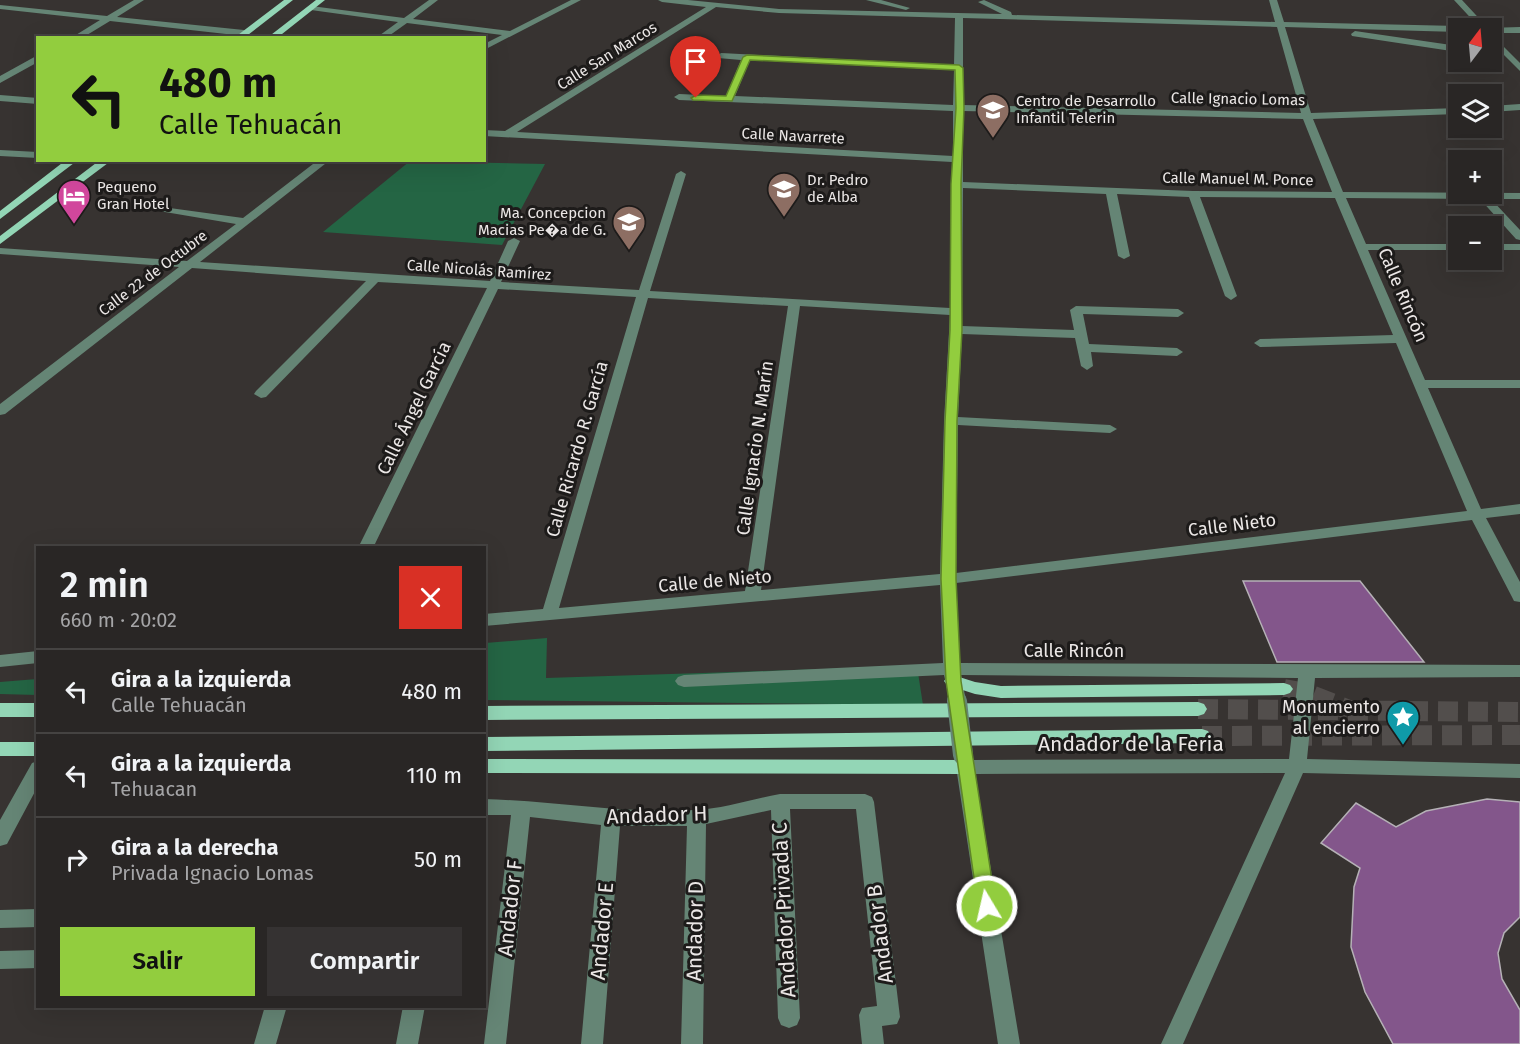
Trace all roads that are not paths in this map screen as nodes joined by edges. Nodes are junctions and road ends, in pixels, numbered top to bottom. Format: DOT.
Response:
graph roads {
  1 [pos="140,0"];
  2 [pos="289,0"];
  3 [pos="321,0"];
  4 [pos="434,0"];
  5 [pos="577,0"];
  6 [pos="662,0"];
  7 [pos="722,0"];
  8 [pos="870,0"];
  9 [pos="1273,0"];
  10 [pos="1458,0"];
  11 [pos="984,1"];
  12 [pos="713,6"];
  13 [pos="0,7"];
  14 [pos="311,8"];
  15 [pos="908,12"];
  16 [pos="959,15"];
  17 [pos="1013,17"];
  18 [pos="1475,18"];
  19 [pos="108,19"];
  20 [pos="405,20"];
  21 [pos="1280,24"];
  22 [pos="1387,27"];
  23 [pos="1448,29"];
  24 [pos="1502,30"];
  25 [pos="1520,30"];
  26 [pos="511,34"];
  27 [pos="241,35"];
  28 [pos="78,36"];
  29 [pos="274,36"];
  30 [pos="383,36"];
  31 [pos="1394,40"];
  32 [pos="486,47"];
  33 [pos="1448,48"];
  34 [pos="1502,49"];
  35 [pos="1502,55"];
  36 [pos="721,56"];
  37 [pos="1509,56"];
  38 [pos="747,57"];
  39 [pos="1520,57"];
  40 [pos="36,59"];
  41 [pos="959,68"];
  42 [pos="1520,68"];
  43 [pos="0,80"];
  44 [pos="679,97"];
  45 [pos="0,98"];
  46 [pos="729,99"];
  47 [pos="36,101"];
  48 [pos="1520,107"];
  49 [pos="960,108"];
  50 [pos="1502,108"];
  51 [pos="1448,111"];
  52 [pos="1308,116"];
  53 [pos="486,133"];
  54 [pos="507,135"];
  55 [pos="0,153"];
  56 [pos="36,155"];
  57 [pos="956,159"];
  58 [pos="70,162"];
  59 [pos="104,162"];
  60 [pos="324,162"];
  61 [pos="681,174"];
  62 [pos="956,184"];
  63 [pos="1111,192"];
  64 [pos="1193,194"];
  65 [pos="1338,195"];
  66 [pos="1448,195"];
  67 [pos="1502,196"];
  68 [pos="1520,196"];
  69 [pos="1490,204"];
  70 [pos="159,208"];
  71 [pos="0,216"];
  72 [pos="247,222"];
  73 [pos="1520,237"];
  74 [pos="0,241"];
  75 [pos="514,241"];
  76 [pos="1520,246"];
  77 [pos="1362,247"];
  78 [pos="1448,247"];
  79 [pos="1502,247"];
  80 [pos="0,250"];
  81 [pos="1124,256"];
  82 [pos="188,266"];
  83 [pos="375,278"];
  84 [pos="494,285"];
  85 [pos="643,295"];
  86 [pos="1231,296"];
  87 [pos="794,304"];
  88 [pos="956,312"];
  89 [pos="1178,313"];
  90 [pos="956,330"];
  91 [pos="1080,334"];
  92 [pos="1401,339"];
  93 [pos="1260,343"];
  94 [pos="1084,348"];
  95 [pos="1178,351"];
  96 [pos="1087,366"];
  97 [pos="1420,384"];
  98 [pos="1520,384"];
  99 [pos="261,394"];
  100 [pos="0,411"];
  101 [pos="951,421"];
  102 [pos="1110,429"];
  103 [pos="1520,509"];
  104 [pos="1476,514"];
  105 [pos="366,546"];
  106 [pos="948,579"];
  107 [pos="1520,597"];
  108 [pos="752,598"];
  109 [pos="549,615"];
  110 [pos="486,620"];
  111 [pos="36,657"];
  112 [pos="0,661"];
  113 [pos="1520,671"];
  114 [pos="1307,672"];
  115 [pos="953,675"];
  116 [pos="684,681"];
  117 [pos="1284,689"];
  118 [pos="1198,709"];
  119 [pos="0,710"];
  120 [pos="36,710"];
  121 [pos="486,713"];
  122 [pos="1202,736"];
  123 [pos="486,744"];
  124 [pos="0,748"];
  125 [pos="36,749"];
  126 [pos="964,761"];
  127 [pos="486,766"];
  128 [pos="1297,766"];
  129 [pos="1520,771"];
  130 [pos="36,772"];
  131 [pos="780,801"];
  132 [pos="865,802"];
  133 [pos="486,807"];
  134 [pos="521,808"];
  135 [pos="697,818"];
  136 [pos="611,819"];
  137 [pos="0,838"];
  138 [pos="36,918"];
  139 [pos="0,919"];
  140 [pos="36,959"];
  141 [pos="0,960"];
  142 [pos="275,1008"];
  143 [pos="414,1008"];
  144 [pos="789,1018"];
  145 [pos="265,1044"];
  146 [pos="407,1044"];
  147 [pos="495,1044"];
  148 [pos="592,1044"];
  149 [pos="693,1044"];
  150 [pos="873,1044"];
  151 [pos="1009,1044"];
  152 [pos="1172,1044"];
  1 -- 19 [label="street"];
  2 -- 27 [label="main road"];
  3 -- 14 [label="main road"];
  4 -- 20 [label="street"];
  5 -- 26 [label="street"];
  6 -- 12 [label="street"];
  7 -- 12 [label="street, Calle San Marcos"];
  8 -- 15 [label="street"];
  9 -- 21 [label="street, Calle Rincón"];
  10 -- 18 [label="street"];
  11 -- 16 [label="street"];
  11 -- 17 [label="street"];
  12 -- 15 [label="street"];
  12 -- 54 [label="street, Calle San Marcos"];
  13 -- 19 [label="street"];
  14 -- 20 [label="street"];
  14 -- 29 [label="main road"];
  15 -- 16 [label="street"];
  16 -- 17 [label="street"];
  16 -- 41 [label="street"];
  17 -- 21 [label="street"];
  19 -- 27 [label="street"];
  19 -- 28 [label="street"];
  20 -- 26 [label="street"];
  20 -- 30 [label="street"];
  21 -- 22 [label="street"];
  21 -- 31 [label="street"];
  21 -- 52 [label="street, Calle Rincón"];
  22 -- 23 [label="street"];
  22 -- 31 [label="street"];
  24 -- 25 [label="street"];
  26 -- 32 [label="street"];
  31 -- 33 [label="street"];
  34 -- 37 [label="street"];
  35 -- 37 [label="street"];
  36 -- 38 [label="street"];
  37 -- 39 [label="street"];
  37 -- 42 [label="street"];
  38 -- 41 [label="street"];
  38 -- 46 [label="street"];
  40 -- 43 [label="street"];
  41 -- 49 [label="street"];
  44 -- 46 [label="street, Calle Ignacio Lomas"];
  45 -- 47 [label="street"];
  46 -- 49 [label="street, Calle Ignacio Lomas"];
  48 -- 50 [label="street"];
  49 -- 52 [label="street, Calle Ignacio Lomas"];
  49 -- 57 [label="street"];
  51 -- 52 [label="street, Calle Ignacio Lomas"];
  52 -- 65 [label="street, Calle Rincón"];
  53 -- 54 [label="street, Calle Navarrete"];
  54 -- 57 [label="street, Calle Navarrete"];
  55 -- 56 [label="street"];
  57 -- 62 [label="street"];
  58 -- 71 [label="main road"];
  59 -- 74 [label="main road"];
  60 -- 72 [label="street, Calle 22 de Octubre"];
  61 -- 85 [label="street, Calle Ricardo R. García"];
  62 -- 63 [label="street, Calle Manuel M. Ponce"];
  62 -- 88 [label="street"];
  63 -- 64 [label="street, Calle Manuel M. Ponce"];
  63 -- 81 [label="street"];
  64 -- 65 [label="street, Calle Manuel M. Ponce"];
  64 -- 86 [label="street"];
  65 -- 66 [label="street, Calle Manuel M. Ponce"];
  65 -- 77 [label="street, Calle Rincón"];
  67 -- 68 [label="street, Calle Manuel M. Ponce"];
  69 -- 73 [label="street"];
  70 -- 72 [label="street"];
  72 -- 82 [label="street, Calle 22 de Octubre"];
  75 -- 84 [label="street, Calle Ángel García"];
  76 -- 79 [label="street"];
  77 -- 78 [label="street"];
  77 -- 92 [label="street, Calle Rincón"];
  80 -- 82 [label="street, Calle Nicolás Ramírez"];
  82 -- 83 [label="street, Calle Nicolás Ramírez"];
  82 -- 100 [label="street, Calle 22 de Octubre"];
  83 -- 84 [label="street, Calle Nicolás Ramírez"];
  83 -- 99 [label="street"];
  84 -- 85 [label="street, Calle Nicolás Ramírez"];
  84 -- 105 [label="street, Calle Ángel García"];
  85 -- 87 [label="street, Calle Nicolás Ramírez"];
  85 -- 109 [label="street, Calle Ricardo R. García"];
  87 -- 88 [label="street, Calle Nicolás Ramírez"];
  87 -- 108 [label="street, Calle Ignacio N. Marín"];
  88 -- 90 [label="street"];
  89 -- 91 [label="street"];
  90 -- 91 [label="street"];
  90 -- 101 [label="street"];
  91 -- 94 [label="street"];
  92 -- 93 [label="street"];
  92 -- 97 [label="street, Calle Rincón"];
  94 -- 95 [label="street"];
  94 -- 96 [label="street"];
  97 -- 98 [label="street"];
  97 -- 104 [label="street, Calle Rincón"];
  101 -- 102 [label="street"];
  101 -- 106 [label="street"];
  103 -- 104 [label="street, Calle Nieto"];
  104 -- 106 [label="street, Calle Nieto"];
  104 -- 107 [label="street, Calle Rincón"];
  106 -- 108 [label="street, Calle de Nieto"];
  106 -- 115 [label="street"];
  108 -- 109 [label="street, Calle de Nieto"];
  109 -- 110 [label="street, Calle de Nieto"];
  111 -- 112 [label="street"];
  113 -- 114 [label="street, Calle Rincón"];
  114 -- 115 [label="street, Calle Rincón"];
  114 -- 128 [label="street"];
  115 -- 116 [label="street, Calle Rincón"];
  115 -- 117 [label="main road"];
  115 -- 126 [label="street, bridge"];
  118 -- 121 [label="main road"];
  119 -- 120 [label="main road"];
  122 -- 123 [label="main road"];
  124 -- 125 [label="main road"];
  126 -- 127 [label="main road"];
  126 -- 128 [label="street, Andador de la Feria"];
  126 -- 151 [label="street"];
  128 -- 129 [label="street, Andador de la Feria"];
  128 -- 152 [label="street"];
  130 -- 137 [label="street"];
  131 -- 132 [label="street, Andador H"];
  131 -- 135 [label="street, Andador H"];
  131 -- 144 [label="street, Andador Privada C"];
  132 -- 150 [label="street, Andador B"];
  133 -- 134 [label="street, Andador H"];
  134 -- 136 [label="street, Andador H"];
  134 -- 147 [label="street, Andador F"];
  135 -- 136 [label="street, Andador H"];
  135 -- 149 [label="street, Andador D"];
  136 -- 148 [label="street, Andador E"];
  138 -- 139 [label="street"];
  140 -- 141 [label="street"];
  142 -- 145 [label="street"];
  143 -- 146 [label="street"];
}
